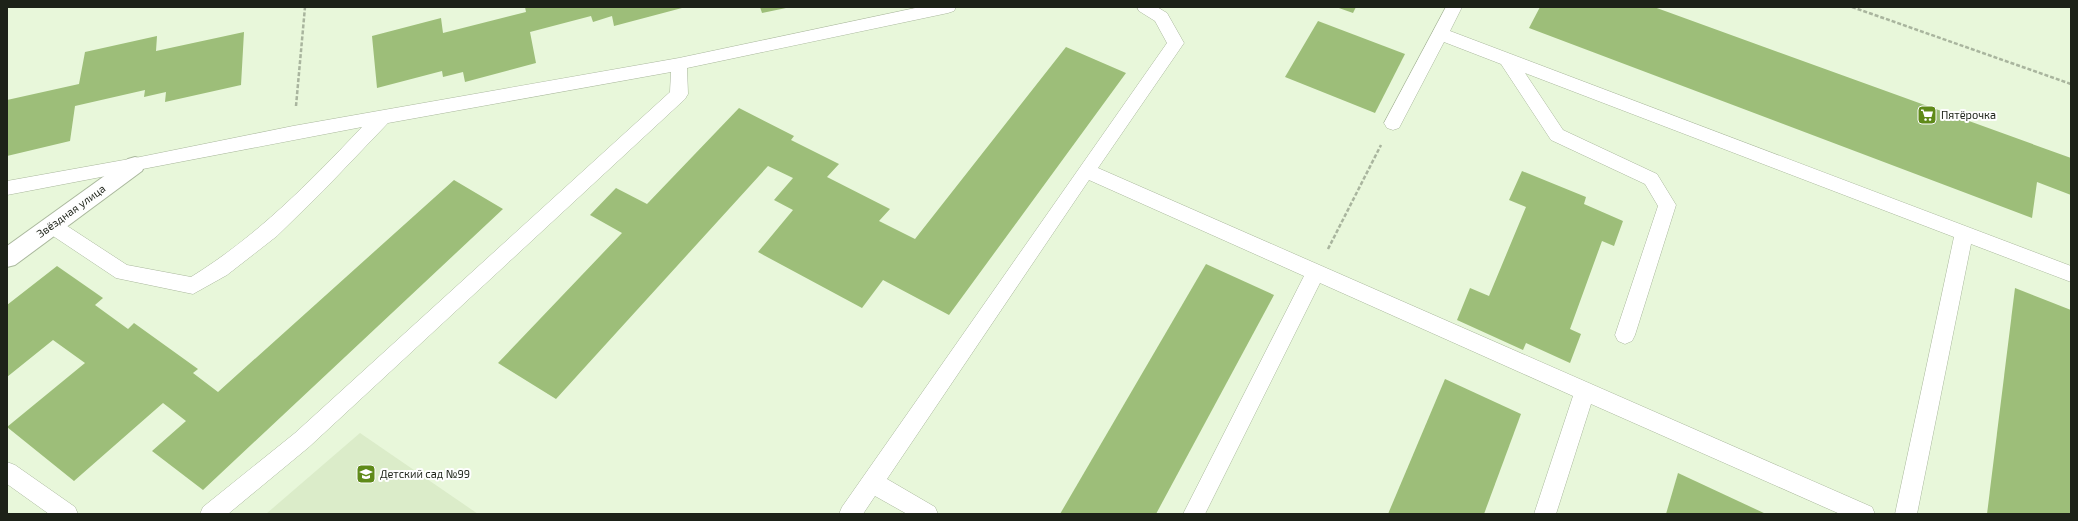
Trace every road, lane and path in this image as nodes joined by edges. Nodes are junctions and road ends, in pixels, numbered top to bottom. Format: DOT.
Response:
graph roads {
  1 [pos="304,7"];
  2 [pos="948,7"];
  3 [pos="1145,7"];
  4 [pos="1454,7"];
  5 [pos="1852,7"];
  6 [pos="1440,34"];
  7 [pos="1507,59"];
  8 [pos="679,64"];
  9 [pos="2071,84"];
  10 [pos="383,117"];
  11 [pos="1393,123"];
  12 [pos="293,133"];
  13 [pos="135,165"];
  14 [pos="1086,171"];
  15 [pos="7,188"];
  16 [pos="51,225"];
  17 [pos="1964,233"];
  18 [pos="7,258"];
  19 [pos="1316,272"];
  20 [pos="2071,274"];
  21 [pos="1625,335"];
  22 [pos="1585,391"];
  23 [pos="7,472"];
  24 [pos="872,482"];
  25 [pos="67,514"];
  26 [pos="211,514"];
  27 [pos="850,514"];
  28 [pos="926,514"];
  29 [pos="1194,514"];
  30 [pos="1545,514"];
  31 [pos="1864,514"];
  32 [pos="1906,514"];
  1 -- 12 [label="path"];
  2 -- 8 [label="lane"];
  3 -- 14 [label="lane"];
  4 -- 6 [label="lane"];
  5 -- 9 [label="path"];
  6 -- 7 [label="lane"];
  6 -- 11 [label="lane"];
  7 -- 17 [label="lane"];
  7 -- 21 [label="lane"];
  8 -- 10 [label="lane"];
  8 -- 26 [label="lane"];
  10 -- 12 [label="lane"];
  10 -- 16 [label="lane"];
  11 -- 19 [label="path"];
  12 -- 13 [label="lane"];
  13 -- 15 [label="lane"];
  13 -- 16 [label="street, Звёздная улица"];
  14 -- 19 [label="lane"];
  14 -- 24 [label="lane"];
  16 -- 18 [label="street, Звёздная улица"];
  17 -- 20 [label="lane"];
  17 -- 32 [label="lane"];
  19 -- 22 [label="lane"];
  19 -- 29 [label="lane"];
  22 -- 30 [label="lane"];
  22 -- 31 [label="lane"];
  23 -- 25 [label="lane"];
  24 -- 27 [label="lane"];
  24 -- 28 [label="lane"];
}
